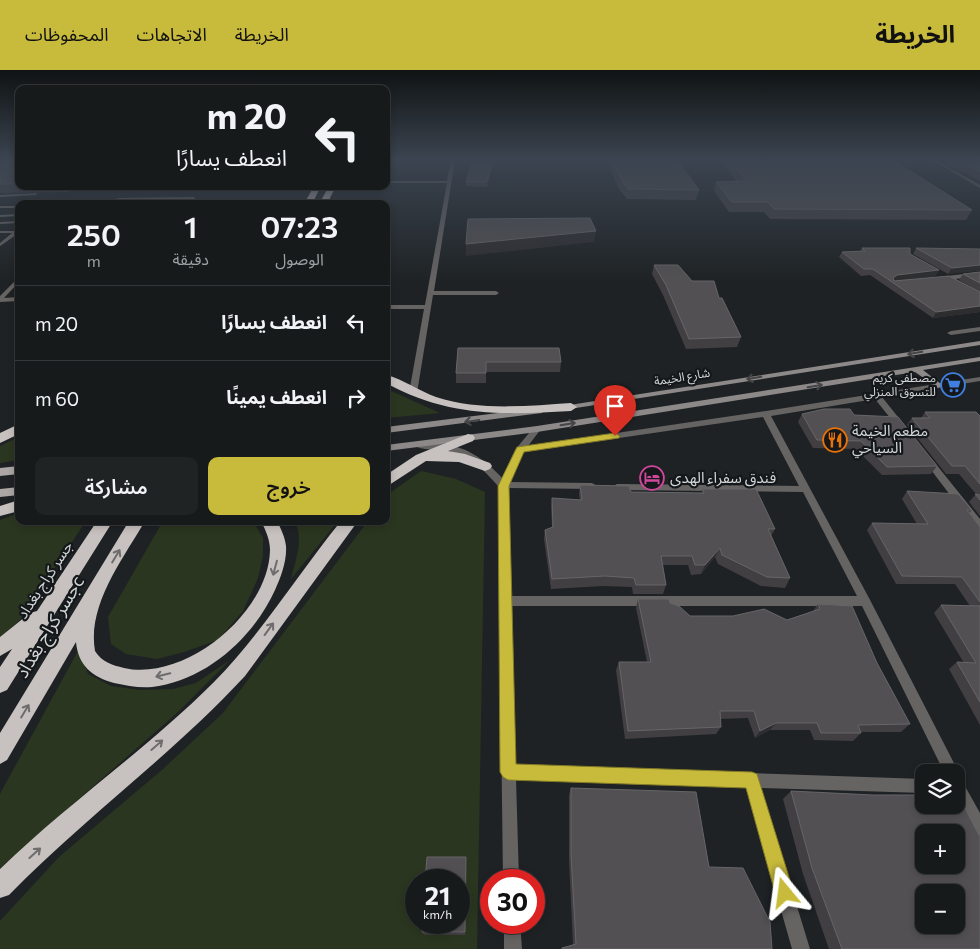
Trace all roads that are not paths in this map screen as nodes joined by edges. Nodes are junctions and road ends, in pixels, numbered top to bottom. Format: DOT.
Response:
graph roads {
  1 [pos="446,201"];
  2 [pos="0,207"];
  3 [pos="15,207"];
  4 [pos="15,215"];
  5 [pos="0,216"];
  6 [pos="15,222"];
  7 [pos="0,223"];
  8 [pos="15,231"];
  9 [pos="0,232"];
  10 [pos="15,233"];
  11 [pos="0,245"];
  12 [pos="938,274"];
  13 [pos="980,274"];
  14 [pos="946,278"];
  15 [pos="929,280"];
  16 [pos="15,283"];
  17 [pos="959,286"];
  18 [pos="430,293"];
  19 [pos="496,293"];
  20 [pos="0,299"];
  21 [pos="15,299"];
  22 [pos="390,307"];
  23 [pos="427,307"];
  24 [pos="980,329"];
  25 [pos="951,333"];
  26 [pos="980,343"];
  27 [pos="941,349"];
  28 [pos="980,359"];
  29 [pos="960,362"];
  30 [pos="917,370"];
  31 [pos="976,379"];
  32 [pos="390,380"];
  33 [pos="938,386"];
  34 [pos="980,387"];
  35 [pos="413,393"];
  36 [pos="877,396"];
  37 [pos="571,406"];
  38 [pos="766,414"];
  39 [pos="390,429"];
  40 [pos="536,429"];
  41 [pos="15,430"];
  42 [pos="908,434"];
  43 [pos="468,438"];
  44 [pos="0,439"];
  45 [pos="412,445"];
  46 [pos="446,447"];
  47 [pos="390,448"];
  48 [pos="920,449"];
  49 [pos="520,450"];
  50 [pos="485,466"];
  51 [pos="406,467"];
  52 [pos="15,470"];
  53 [pos="0,472"];
  54 [pos="390,479"];
  55 [pos="503,486"];
  56 [pos="806,489"];
  57 [pos="15,491"];
  58 [pos="0,493"];
  59 [pos="15,505"];
  60 [pos="0,511"];
  61 [pos="102,525"];
  62 [pos="135,525"];
  63 [pos="270,525"];
  64 [pos="347,525"];
  65 [pos="980,526"];
  66 [pos="102,581"];
  67 [pos="66,583"];
  68 [pos="506,601"];
  69 [pos="865,601"];
  70 [pos="0,648"];
  71 [pos="0,684"];
  72 [pos="0,753"];
  73 [pos="947,764"];
  74 [pos="508,772"];
  75 [pos="752,780"];
  76 [pos="915,786"];
  77 [pos="965,801"];
  78 [pos="980,828"];
  79 [pos="511,869"];
  80 [pos="0,886"];
  81 [pos="512,934"];
  82 [pos="513,949"];
  83 [pos="801,949"];
  1 -- 18 [label="street"];
  2 -- 3 [label="lane"];
  4 -- 5 [label="lane"];
  6 -- 7 [label="lane"];
  8 -- 9 [label="lane"];
  10 -- 11 [label="lane"];
  12 -- 14 [label="street"];
  13 -- 14 [label="street"];
  14 -- 15 [label="street"];
  14 -- 17 [label="street"];
  16 -- 20 [label="lane"];
  18 -- 19 [label="street"];
  18 -- 23 [label="street"];
  20 -- 21 [label="lane"];
  22 -- 23 [label="street"];
  23 -- 35 [label="street"];
  24 -- 25 [label="street"];
  26 -- 27 [label="street, شارع الخيمة"];
  27 -- 29 [label="street"];
  27 -- 37 [label="street, شارع الخيمة, one-way"];
  28 -- 29 [label="street, شارع الخيمة"];
  29 -- 30 [label="street, شارع الخيمة"];
  30 -- 33 [label="street"];
  40 -- 30 [label="street, شارع الخيمة, one-way"];
  31 -- 33 [label="street"];
  31 -- 34 [label="street"];
  32 -- 35 [label="highway"];
  33 -- 36 [label="street"];
  35 -- 37 [label="highway"];
  36 -- 38 [label="street"];
  36 -- 42 [label="street"];
  37 -- 39 [label="street, شارع الخيمة, one-way"];
  38 -- 49 [label="street"];
  38 -- 56 [label="street"];
  40 -- 43 [label="street, شارع الخيمة"];
  40 -- 49 [label="street"];
  41 -- 44 [label="highway"];
  43 -- 45 [label="street, شارع الخيمة"];
  43 -- 46 [label="highway"];
  45 -- 46 [label="street"];
  45 -- 47 [label="street, شارع الخيمة"];
  46 -- 50 [label="street"];
  46 -- 51 [label="highway"];
  48 -- 65 [label="street"];
  49 -- 55 [label="street"];
  50 -- 51 [label="highway"];
  50 -- 55 [label="street"];
  51 -- 54 [label="highway"];
  52 -- 53 [label="main road"];
  55 -- 56 [label="street"];
  55 -- 68 [label="street"];
  56 -- 69 [label="street"];
  57 -- 58 [label="main road"];
  59 -- 60 [label="highway"];
  61 -- 67 [label="highway, جسر كراج بغداد"];
  66 -- 62 [label="highway, جسر كراج بغدادc, one-way"];
  63 -- 66 [label="highway, one-way"];
  80 -- 64 [label="highway, one-way"];
  72 -- 66 [label="highway, جسر كراج بغدادc, one-way"];
  67 -- 70 [label="highway"];
  67 -- 71 [label="highway, جسر كراج بغداد"];
  68 -- 69 [label="street"];
  68 -- 74 [label="street"];
  69 -- 73 [label="street"];
  74 -- 75 [label="street"];
  74 -- 79 [label="street"];
  75 -- 76 [label="street"];
  75 -- 83 [label="street"];
  77 -- 78 [label="street"];
  81 -- 82 [label="street"];
}
